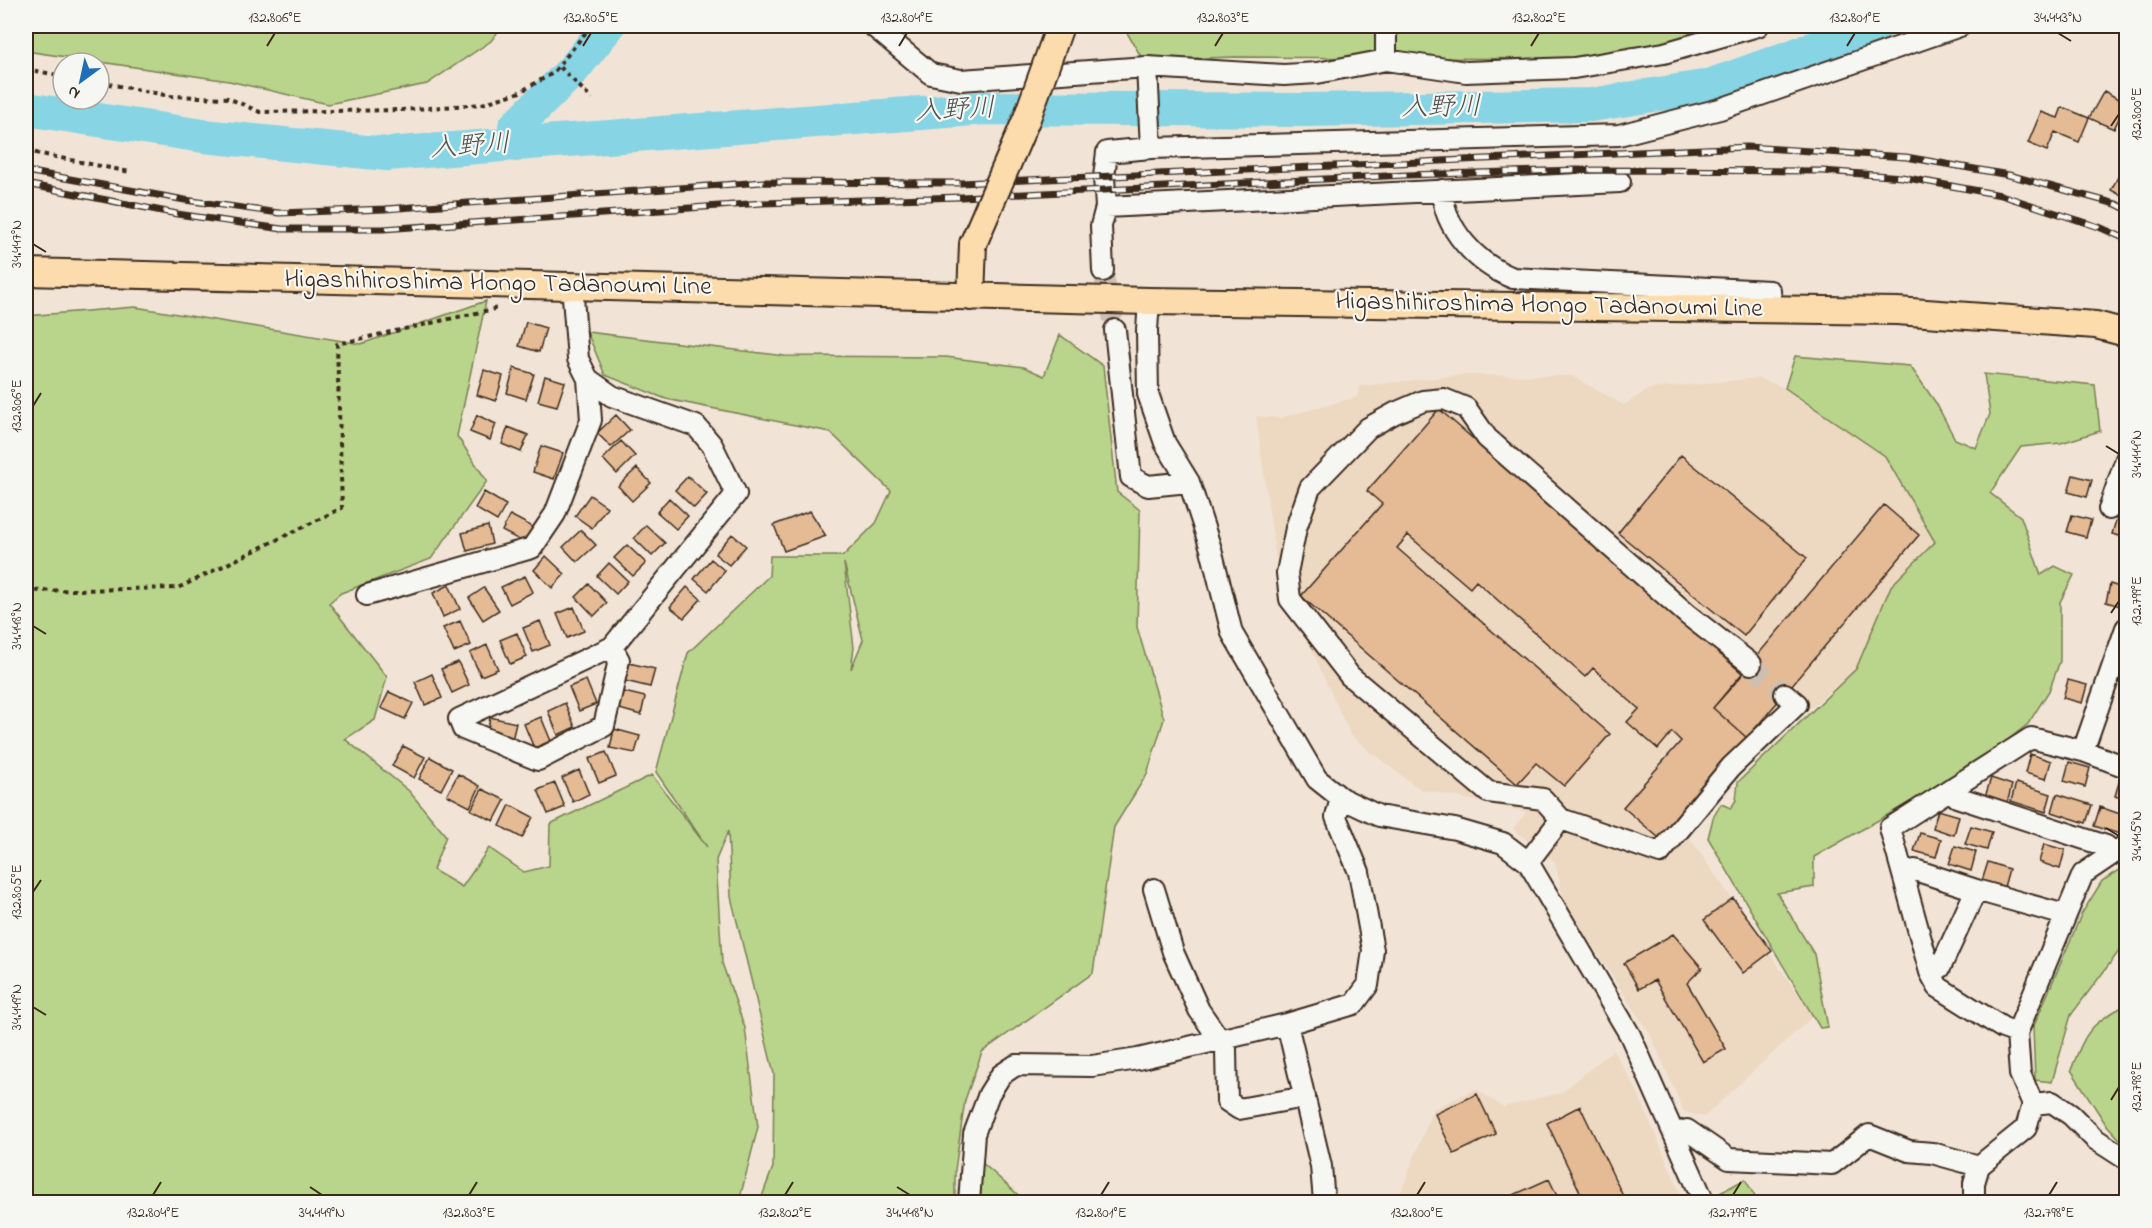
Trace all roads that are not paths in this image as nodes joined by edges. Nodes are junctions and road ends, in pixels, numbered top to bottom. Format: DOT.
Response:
graph roads {
  1 [pos="873,26"];
  2 [pos="1060,26"];
  3 [pos="1386,26"];
  4 [pos="1758,26"];
  5 [pos="1949,27"];
  6 [pos="1386,60"];
  7 [pos="1148,73"];
  8 [pos="1150,140"];
  9 [pos="1620,182"];
  10 [pos="1442,189"];
  11 [pos="1106,207"];
  12 [pos="1103,271"];
  13 [pos="26,272"];
  14 [pos="572,285"];
  15 [pos="971,297"];
  16 [pos="1149,301"];
  17 [pos="1772,309"];
  18 [pos="1115,330"];
  19 [pos="2127,333"];
  20 [pos="588,379"];
  21 [pos="2127,459"];
  22 [pos="1189,482"];
  23 [pos="2109,509"];
  24 [pos="367,595"];
  25 [pos="2127,628"];
  26 [pos="612,647"];
  27 [pos="1751,664"];
  28 [pos="1785,694"];
  29 [pos="2083,751"];
  30 [pos="2127,767"];
  31 [pos="1950,789"];
  32 [pos="1341,798"];
  33 [pos="1561,819"];
  34 [pos="2120,849"];
  35 [pos="1528,862"];
  36 [pos="1903,873"];
  37 [pos="1154,889"];
  38 [pos="1976,890"];
  39 [pos="2065,915"];
  40 [pos="1930,972"];
  41 [pos="1287,1024"];
  42 [pos="2017,1033"];
  43 [pos="1219,1041"];
  44 [pos="1305,1097"];
  45 [pos="2033,1104"];
  46 [pos="1674,1134"];
  47 [pos="2127,1159"];
  48 [pos="1979,1166"];
  49 [pos="969,1203"];
  50 [pos="1324,1203"];
  51 [pos="1704,1203"];
  52 [pos="1974,1203"];
  1 -- 7 [label="street"];
  2 -- 15 [label="main road, bridge"];
  3 -- 6 [label="street"];
  4 -- 6 [label="street"];
  5 -- 8 [label="street"];
  6 -- 7 [label="street"];
  7 -- 8 [label="street"];
  8 -- 11 [label="street"];
  9 -- 10 [label="street"];
  10 -- 11 [label="street"];
  10 -- 17 [label="street"];
  11 -- 12 [label="street"];
  13 -- 14 [label="main road, Higashihiroshima Hongo Tadanoumi Line"];
  14 -- 15 [label="main road, Higashihiroshima Hongo Tadanoumi Line"];
  14 -- 20 [label="street"];
  15 -- 16 [label="main road, Higashihiroshima Hongo Tadanoumi Line"];
  16 -- 17 [label="main road, Higashihiroshima Hongo Tadanoumi Line"];
  16 -- 22 [label="street"];
  17 -- 19 [label="main road, Higashihiroshima Hongo Tadanoumi Line"];
  18 -- 22 [label="street"];
  20 -- 24 [label="street"];
  20 -- 26 [label="street"];
  21 -- 23 [label="street"];
  22 -- 32 [label="street"];
  25 -- 29 [label="street"];
  26 -- 26 [label="street"];
  27 -- 33 [label="street"];
  28 -- 33 [label="street"];
  29 -- 30 [label="street"];
  29 -- 31 [label="street"];
  31 -- 34 [label="street"];
  31 -- 36 [label="street"];
  32 -- 35 [label="street"];
  32 -- 41 [label="street"];
  33 -- 35 [label="street"];
  34 -- 39 [label="street"];
  35 -- 46 [label="street"];
  36 -- 38 [label="street"];
  36 -- 40 [label="street"];
  37 -- 43 [label="street"];
  38 -- 39 [label="street"];
  38 -- 40 [label="street"];
  39 -- 42 [label="street"];
  40 -- 42 [label="street"];
  41 -- 43 [label="street"];
  41 -- 44 [label="street"];
  42 -- 45 [label="street"];
  43 -- 44 [label="street"];
  43 -- 49 [label="street"];
  44 -- 50 [label="street"];
  45 -- 47 [label="street"];
  45 -- 48 [label="street"];
  46 -- 48 [label="street"];
  46 -- 51 [label="street"];
  48 -- 52 [label="street"];
}
